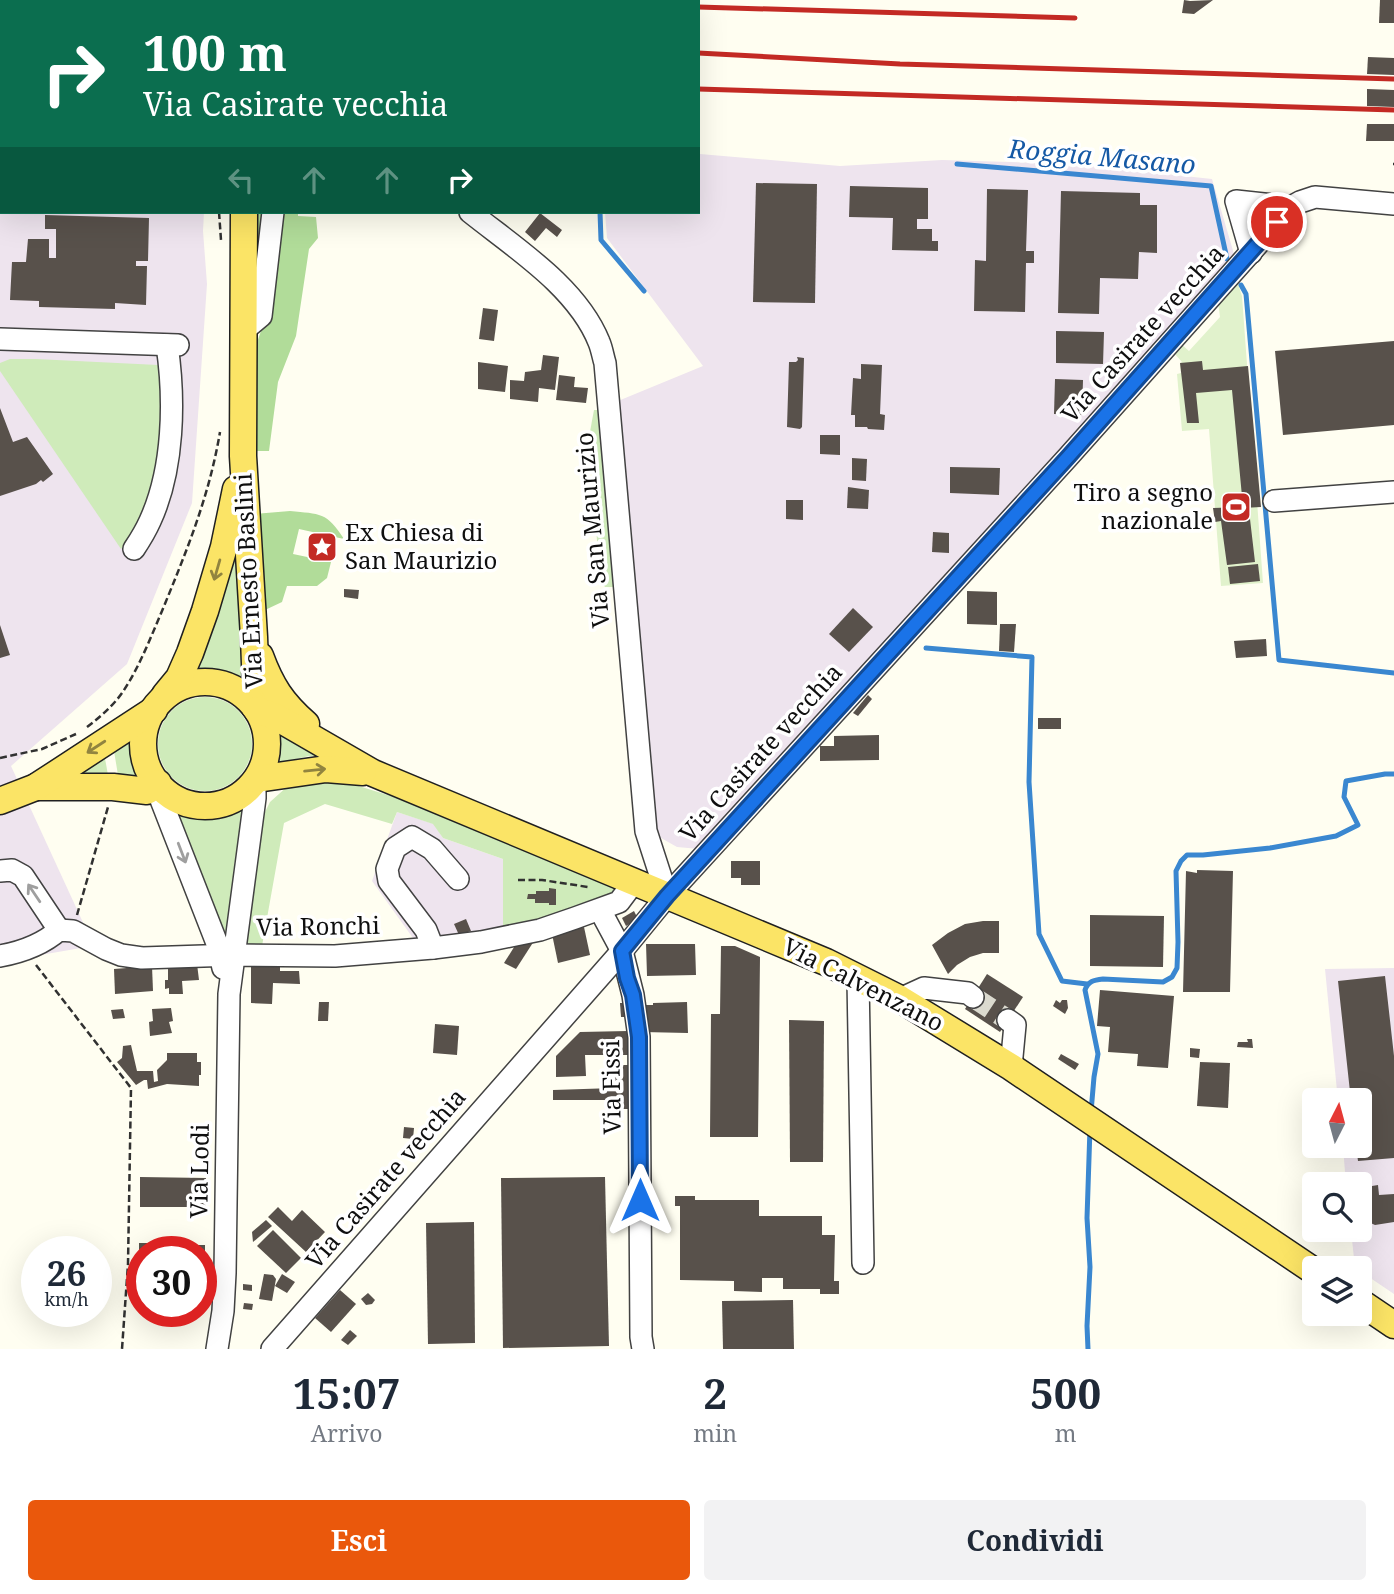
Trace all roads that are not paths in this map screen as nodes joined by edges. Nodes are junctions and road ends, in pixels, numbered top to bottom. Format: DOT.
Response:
graph roads {
  1 [pos="1394,204"];
  2 [pos="1295,205"];
  3 [pos="244,214"];
  4 [pos="273,214"];
  5 [pos="473,214"];
  6 [pos="1251,253"];
  7 [pos="243,331"];
  8 [pos="0,339"];
  9 [pos="243,456"];
  10 [pos="1394,492"];
  11 [pos="1274,501"];
  12 [pos="134,549"];
  13 [pos="254,637"];
  14 [pos="157,706"];
  15 [pos="256,708"];
  16 [pos="342,756"];
  17 [pos="373,773"];
  18 [pos="256,780"];
  19 [pos="160,786"];
  20 [pos="36,787"];
  21 [pos="0,801"];
  22 [pos="0,870"];
  23 [pos="458,879"];
  24 [pos="634,882"];
  25 [pos="667,896"];
  26 [pos="600,910"];
  27 [pos="66,931"];
  28 [pos="433,948"];
  29 [pos="622,951"];
  30 [pos="227,955"];
  31 [pos="0,956"];
  32 [pos="859,979"];
  33 [pos="973,996"];
  34 [pos="900,999"];
  35 [pos="1008,1020"];
  36 [pos="1011,1067"];
  37 [pos="863,1263"];
  38 [pos="1302,1263"];
  39 [pos="1372,1310"];
  40 [pos="1394,1325"];
  41 [pos="216,1349"];
  42 [pos="272,1349"];
  43 [pos="643,1349"];
  1 -- 2 [label="street"];
  2 -- 6 [label="street, Via Casirate vecchia"];
  2 -- 6 [label="street"];
  3 -- 7 [label="main road, Via Ernesto Baslini"];
  4 -- 7 [label="street"];
  5 -- 25 [label="street, Via San Maurizio"];
  6 -- 25 [label="street, Via Casirate vecchia"];
  7 -- 9 [label="main road, Via Ernesto Baslini"];
  8 -- 12 [label="street"];
  9 -- 13 [label="main road, Via Ernesto Baslini"];
  9 -- 14 [label="main road, Via Ernesto Baslini, one-way"];
  10 -- 11 [label="street"];
  13 -- 15 [label="main road, Via Ernesto Baslini"];
  13 -- 16 [label="main road"];
  14 -- 15 [label="main road"];
  14 -- 19 [label="main road"];
  14 -- 20 [label="main road, one-way"];
  15 -- 16 [label="main road, Via Calvenzano"];
  15 -- 18 [label="main road"];
  16 -- 17 [label="main road, Via Calvenzano"];
  18 -- 17 [label="main road, Via Calvenzano, one-way"];
  17 -- 24 [label="main road, Via Calvenzano"];
  18 -- 19 [label="main road"];
  18 -- 30 [label="street, Via Lodi"];
  19 -- 20 [label="main road"];
  19 -- 30 [label="street, Via Lodi, one-way"];
  20 -- 21 [label="main road"];
  27 -- 22 [label="street, one-way"];
  23 -- 28 [label="street"];
  24 -- 25 [label="main road, Via Calvenzano"];
  24 -- 26 [label="street, Via Ronchi"];
  25 -- 29 [label="street, Via Casirate vecchia"];
  25 -- 32 [label="main road, Via Calvenzano"];
  26 -- 28 [label="street, Via Ronchi"];
  26 -- 29 [label="street, Via Fissi"];
  27 -- 30 [label="street, Via Ronchi"];
  27 -- 31 [label="street"];
  28 -- 30 [label="street, Via Ronchi"];
  29 -- 42 [label="street, Via Casirate vecchia"];
  29 -- 43 [label="street, Via Fissi"];
  30 -- 41 [label="street, Via Lodi"];
  32 -- 34 [label="main road, Via Calvenzano"];
  32 -- 37 [label="street"];
  33 -- 34 [label="street"];
  34 -- 36 [label="main road, Via Calvenzano"];
  35 -- 36 [label="street"];
  36 -- 38 [label="main road, Via Calvenzano"];
  39 -- 40 [label="main road"];
}
